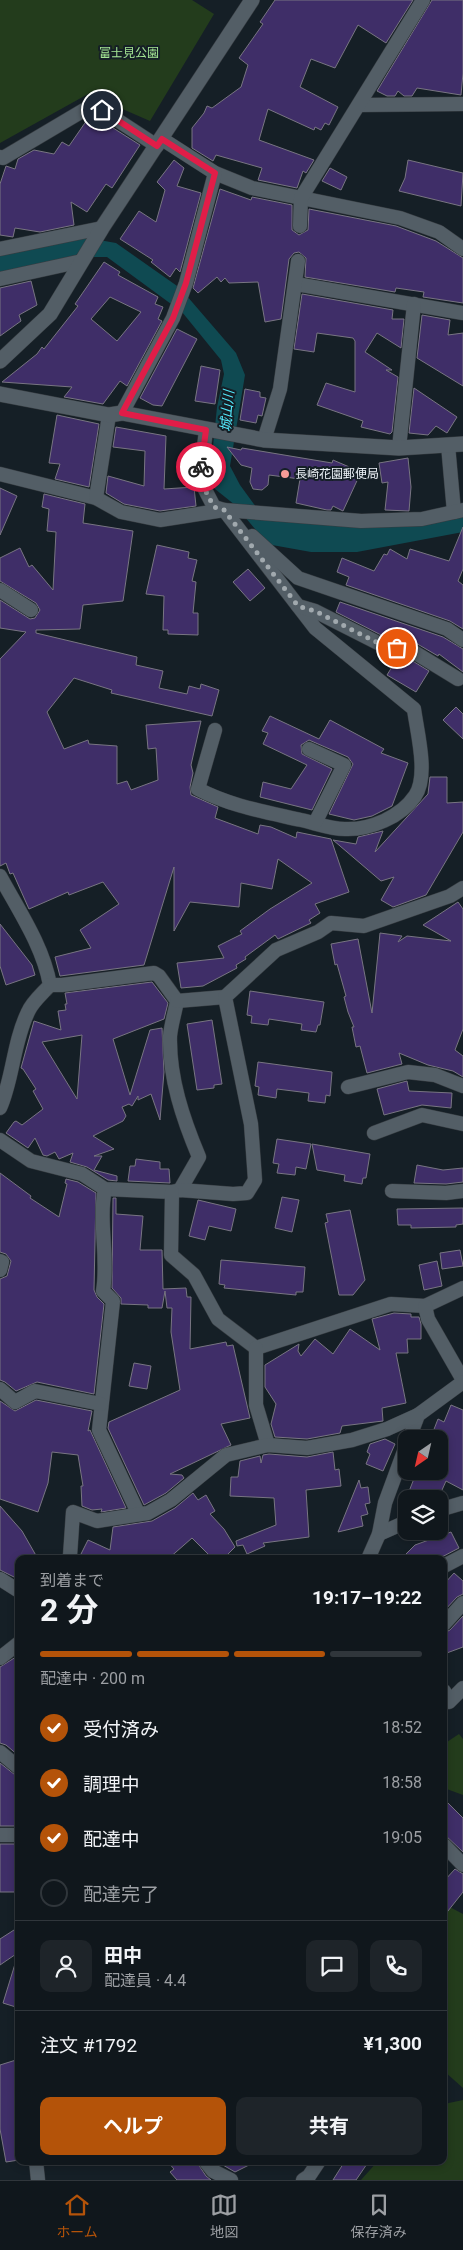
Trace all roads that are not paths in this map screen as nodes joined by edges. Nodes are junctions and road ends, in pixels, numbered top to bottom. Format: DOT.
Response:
graph roads {
  1 [pos="252,0"];
  2 [pos="423,0"];
  3 [pos="463,104"];
  4 [pos="360,105"];
  5 [pos="160,143"];
  6 [pos="0,157"];
  7 [pos="215,173"];
  8 [pos="301,198"];
  9 [pos="300,226"];
  10 [pos="102,228"];
  11 [pos="0,249"];
  12 [pos="463,249"];
  13 [pos="82,260"];
  14 [pos="298,261"];
  15 [pos="0,278"];
  16 [pos="296,284"];
  17 [pos="414,304"];
  18 [pos="463,313"];
  19 [pos="0,361"];
  20 [pos="0,394"];
  21 [pos="115,414"];
  22 [pos="206,430"];
  23 [pos="264,440"];
  24 [pos="456,444"];
  25 [pos="399,448"];
  26 [pos="0,474"];
  27 [pos="96,498"];
  28 [pos="231,511"];
  29 [pos="458,511"];
  30 [pos="0,590"];
  31 [pos="298,606"];
  32 [pos="31,610"];
  33 [pos="463,640"];
  34 [pos="458,679"];
  35 [pos="215,730"];
  36 [pos="309,749"];
  37 [pos="314,823"];
  38 [pos="0,876"];
  39 [pos="463,888"];
  40 [pos="50,985"];
  41 [pos="226,997"];
  42 [pos="177,1001"];
  43 [pos="463,1086"];
  44 [pos="348,1087"];
  45 [pos="0,1108"];
  46 [pos="463,1124"];
  47 [pos="374,1133"];
  48 [pos="0,1140"];
  49 [pos="105,1189"];
  50 [pos="176,1191"];
  51 [pos="392,1191"];
  52 [pos="463,1191"];
  53 [pos="0,1260"];
  54 [pos="0,1270"];
  55 [pos="463,1288"];
  56 [pos="425,1306"];
  57 [pos="256,1348"];
  58 [pos="463,1381"];
  59 [pos="0,1389"];
  60 [pos="102,1404"];
  61 [pos="418,1415"];
  62 [pos="412,1430"];
  63 [pos="268,1445"];
  64 [pos="398,1468"];
  65 [pos="463,1503"];
  66 [pos="448,1507"];
  67 [pos="138,1514"];
  68 [pos="398,1526"];
  69 [pos="379,1534"];
  70 [pos="71,1555"];
  71 [pos="370,1555"];
  72 [pos="462,1559"];
  73 [pos="447,1565"];
  74 [pos="0,1579"];
  75 [pos="15,1588"];
  76 [pos="463,1603"];
  77 [pos="447,1621"];
  78 [pos="15,1646"];
  79 [pos="0,1658"];
  80 [pos="463,1688"];
  81 [pos="447,1698"];
  82 [pos="0,1752"];
  83 [pos="15,1765"];
  84 [pos="0,1835"];
  85 [pos="15,1835"];
  86 [pos="447,1847"];
  87 [pos="463,1865"];
  88 [pos="36,2165"];
  89 [pos="208,2165"];
  90 [pos="316,2165"];
  91 [pos="38,2180"];
  92 [pos="231,2180"];
  93 [pos="303,2180"];
  1 -- 5 [label="street"];
  2 -- 4 [label="street"];
  3 -- 4 [label="street"];
  4 -- 8 [label="street"];
  5 -- 6 [label="street"];
  5 -- 7 [label="street"];
  5 -- 10 [label="street"];
  7 -- 8 [label="street"];
  7 -- 21 [label="street"];
  8 -- 9 [label="street"];
  8 -- 12 [label="street"];
  10 -- 11 [label="street"];
  10 -- 13 [label="street"];
  13 -- 15 [label="street"];
  13 -- 19 [label="street"];
  14 -- 16 [label="street"];
  16 -- 17 [label="street"];
  16 -- 23 [label="street"];
  17 -- 18 [label="street"];
  17 -- 25 [label="street"];
  20 -- 21 [label="street"];
  21 -- 22 [label="street"];
  21 -- 27 [label="street"];
  22 -- 23 [label="street"];
  22 -- 28 [label="street"];
  23 -- 25 [label="street"];
  24 -- 25 [label="street"];
  24 -- 29 [label="street"];
  26 -- 27 [label="street"];
  27 -- 28 [label="street"];
  28 -- 29 [label="street"];
  28 -- 31 [label="street"];
  28 -- 33 [label="street"];
  30 -- 32 [label="street"];
  31 -- 34 [label="street"];
  31 -- 37 [label="street"];
  35 -- 37 [label="street"];
  36 -- 37 [label="street"];
  38 -- 40 [label="street"];
  39 -- 41 [label="street"];
  40 -- 42 [label="street"];
  40 -- 45 [label="street"];
  41 -- 42 [label="street"];
  41 -- 50 [label="street"];
  42 -- 50 [label="street"];
  43 -- 44 [label="street"];
  46 -- 47 [label="street"];
  48 -- 49 [label="street"];
  49 -- 50 [label="street"];
  49 -- 60 [label="street"];
  50 -- 57 [label="street"];
  51 -- 52 [label="street"];
  53 -- 54 [label="street"];
  55 -- 56 [label="street"];
  56 -- 57 [label="street"];
  56 -- 58 [label="street"];
  57 -- 63 [label="street"];
  58 -- 61 [label="street"];
  59 -- 60 [label="street"];
  60 -- 67 [label="street"];
  61 -- 62 [label="street"];
  61 -- 63 [label="street"];
  63 -- 67 [label="street"];
  64 -- 69 [label="street"];
  65 -- 66 [label="street"];
  67 -- 70 [label="street"];
  68 -- 69 [label="street"];
  69 -- 71 [label="street"];
  72 -- 73 [label="street"];
  74 -- 75 [label="street"];
  76 -- 77 [label="street"];
  78 -- 79 [label="street"];
  80 -- 81 [label="street"];
  82 -- 83 [label="street"];
  84 -- 85 [label="street"];
  86 -- 87 [label="street"];
  88 -- 91 [label="street"];
  89 -- 92 [label="street"];
  90 -- 93 [label="street"];
}
